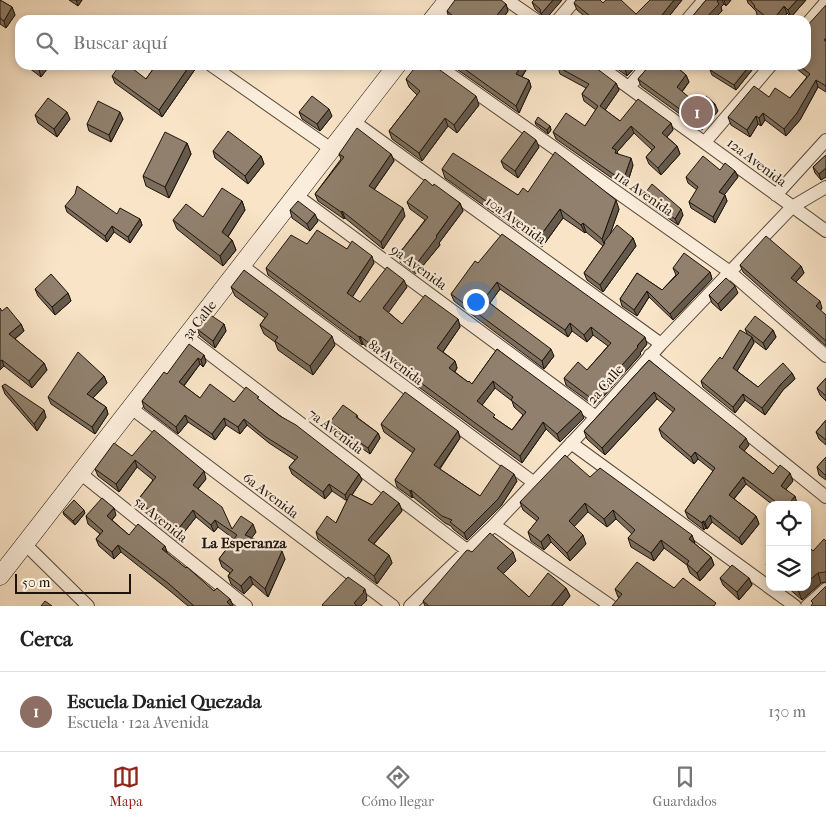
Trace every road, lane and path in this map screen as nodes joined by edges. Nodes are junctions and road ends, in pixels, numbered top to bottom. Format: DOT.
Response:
graph roads {
  1 [pos="448,0"];
  2 [pos="507,0"];
  3 [pos="575,0"];
  4 [pos="704,0"];
  5 [pos="824,3"];
  6 [pos="436,15"];
  7 [pos="529,15"];
  8 [pos="562,15"];
  9 [pos="691,15"];
  10 [pos="811,19"];
  11 [pos="218,70"];
  12 [pos="393,70"];
  13 [pos="444,70"];
  14 [pos="605,70"];
  15 [pos="643,70"];
  16 [pos="768,70"];
  17 [pos="628,87"];
  18 [pos="353,121"];
  19 [pos="826,140"];
  20 [pos="705,142"];
  21 [pos="331,149"];
  22 [pos="826,187"];
  23 [pos="296,195"];
  24 [pos="776,195"];
  25 [pos="792,207"];
  26 [pos="826,231"];
  27 [pos="241,265"];
  28 [pos="730,272"];
  29 [pos="186,336"];
  30 [pos="661,344"];
  31 [pos="650,355"];
  32 [pos="826,356"];
  33 [pos="131,408"];
  34 [pos="596,416"];
  35 [pos="571,443"];
  36 [pos="80,473"];
  37 [pos="533,482"];
  38 [pos="826,497"];
  39 [pos="494,525"];
  40 [pos="24,544"];
  41 [pos="468,551"];
  42 [pos="0,576"];
  43 [pos="826,589"];
  44 [pos="88,606"];
  45 [pos="246,606"];
  46 [pos="393,606"];
  47 [pos="410,606"];
  48 [pos="611,606"];
  49 [pos="796,606"];
  50 [pos="808,606"];
  1 -- 6 [label="street"];
  2 -- 7 [label="street"];
  3 -- 8 [label="street"];
  4 -- 9 [label="street"];
  5 -- 10 [label="street"];
  11 -- 21 [label="street"];
  12 -- 18 [label="street, 3a Calle"];
  13 -- 28 [label="street, 11a Avenida"];
  14 -- 17 [label="street, 12a Avenida"];
  15 -- 17 [label="street"];
  16 -- 20 [label="street"];
  17 -- 20 [label="street, 12a Avenida"];
  18 -- 21 [label="street, 3a Calle"];
  18 -- 30 [label="street, 10a Avenida"];
  19 -- 24 [label="street"];
  20 -- 24 [label="street, 12a Avenida"];
  21 -- 23 [label="street, 3a Calle"];
  22 -- 25 [label="street, 2a Calle"];
  23 -- 27 [label="street, 3a Calle"];
  23 -- 34 [label="street, 9a Avenida"];
  24 -- 25 [label="street, 12a Avenida"];
  25 -- 26 [label="street, 12a Avenida"];
  25 -- 28 [label="street, 2a Calle"];
  27 -- 29 [label="street, 3a Calle"];
  27 -- 37 [label="street, 8a Avenida"];
  28 -- 30 [label="street, 2a Calle"];
  28 -- 32 [label="street, 11a Avenida"];
  29 -- 33 [label="street, 3a Calle"];
  29 -- 41 [label="street, 7a Avenida"];
  30 -- 31 [label="street, 2a Calle"];
  31 -- 34 [label="street, 2a Calle"];
  31 -- 38 [label="street"];
  33 -- 36 [label="street, 3a Calle"];
  33 -- 46 [label="street, 6a Avenida"];
  34 -- 35 [label="street, 2a Calle"];
  35 -- 37 [label="street, 2a Calle"];
  35 -- 49 [label="street"];
  36 -- 40 [label="street, 3a Calle"];
  36 -- 45 [label="street, 5a Avenida"];
  37 -- 39 [label="street, 2a Calle"];
  39 -- 41 [label="street, 2a Calle"];
  39 -- 48 [label="street"];
  40 -- 42 [label="street, 3a Calle"];
  40 -- 44 [label="street"];
  41 -- 47 [label="street, 2a Calle"];
  43 -- 50 [label="street"];
}
